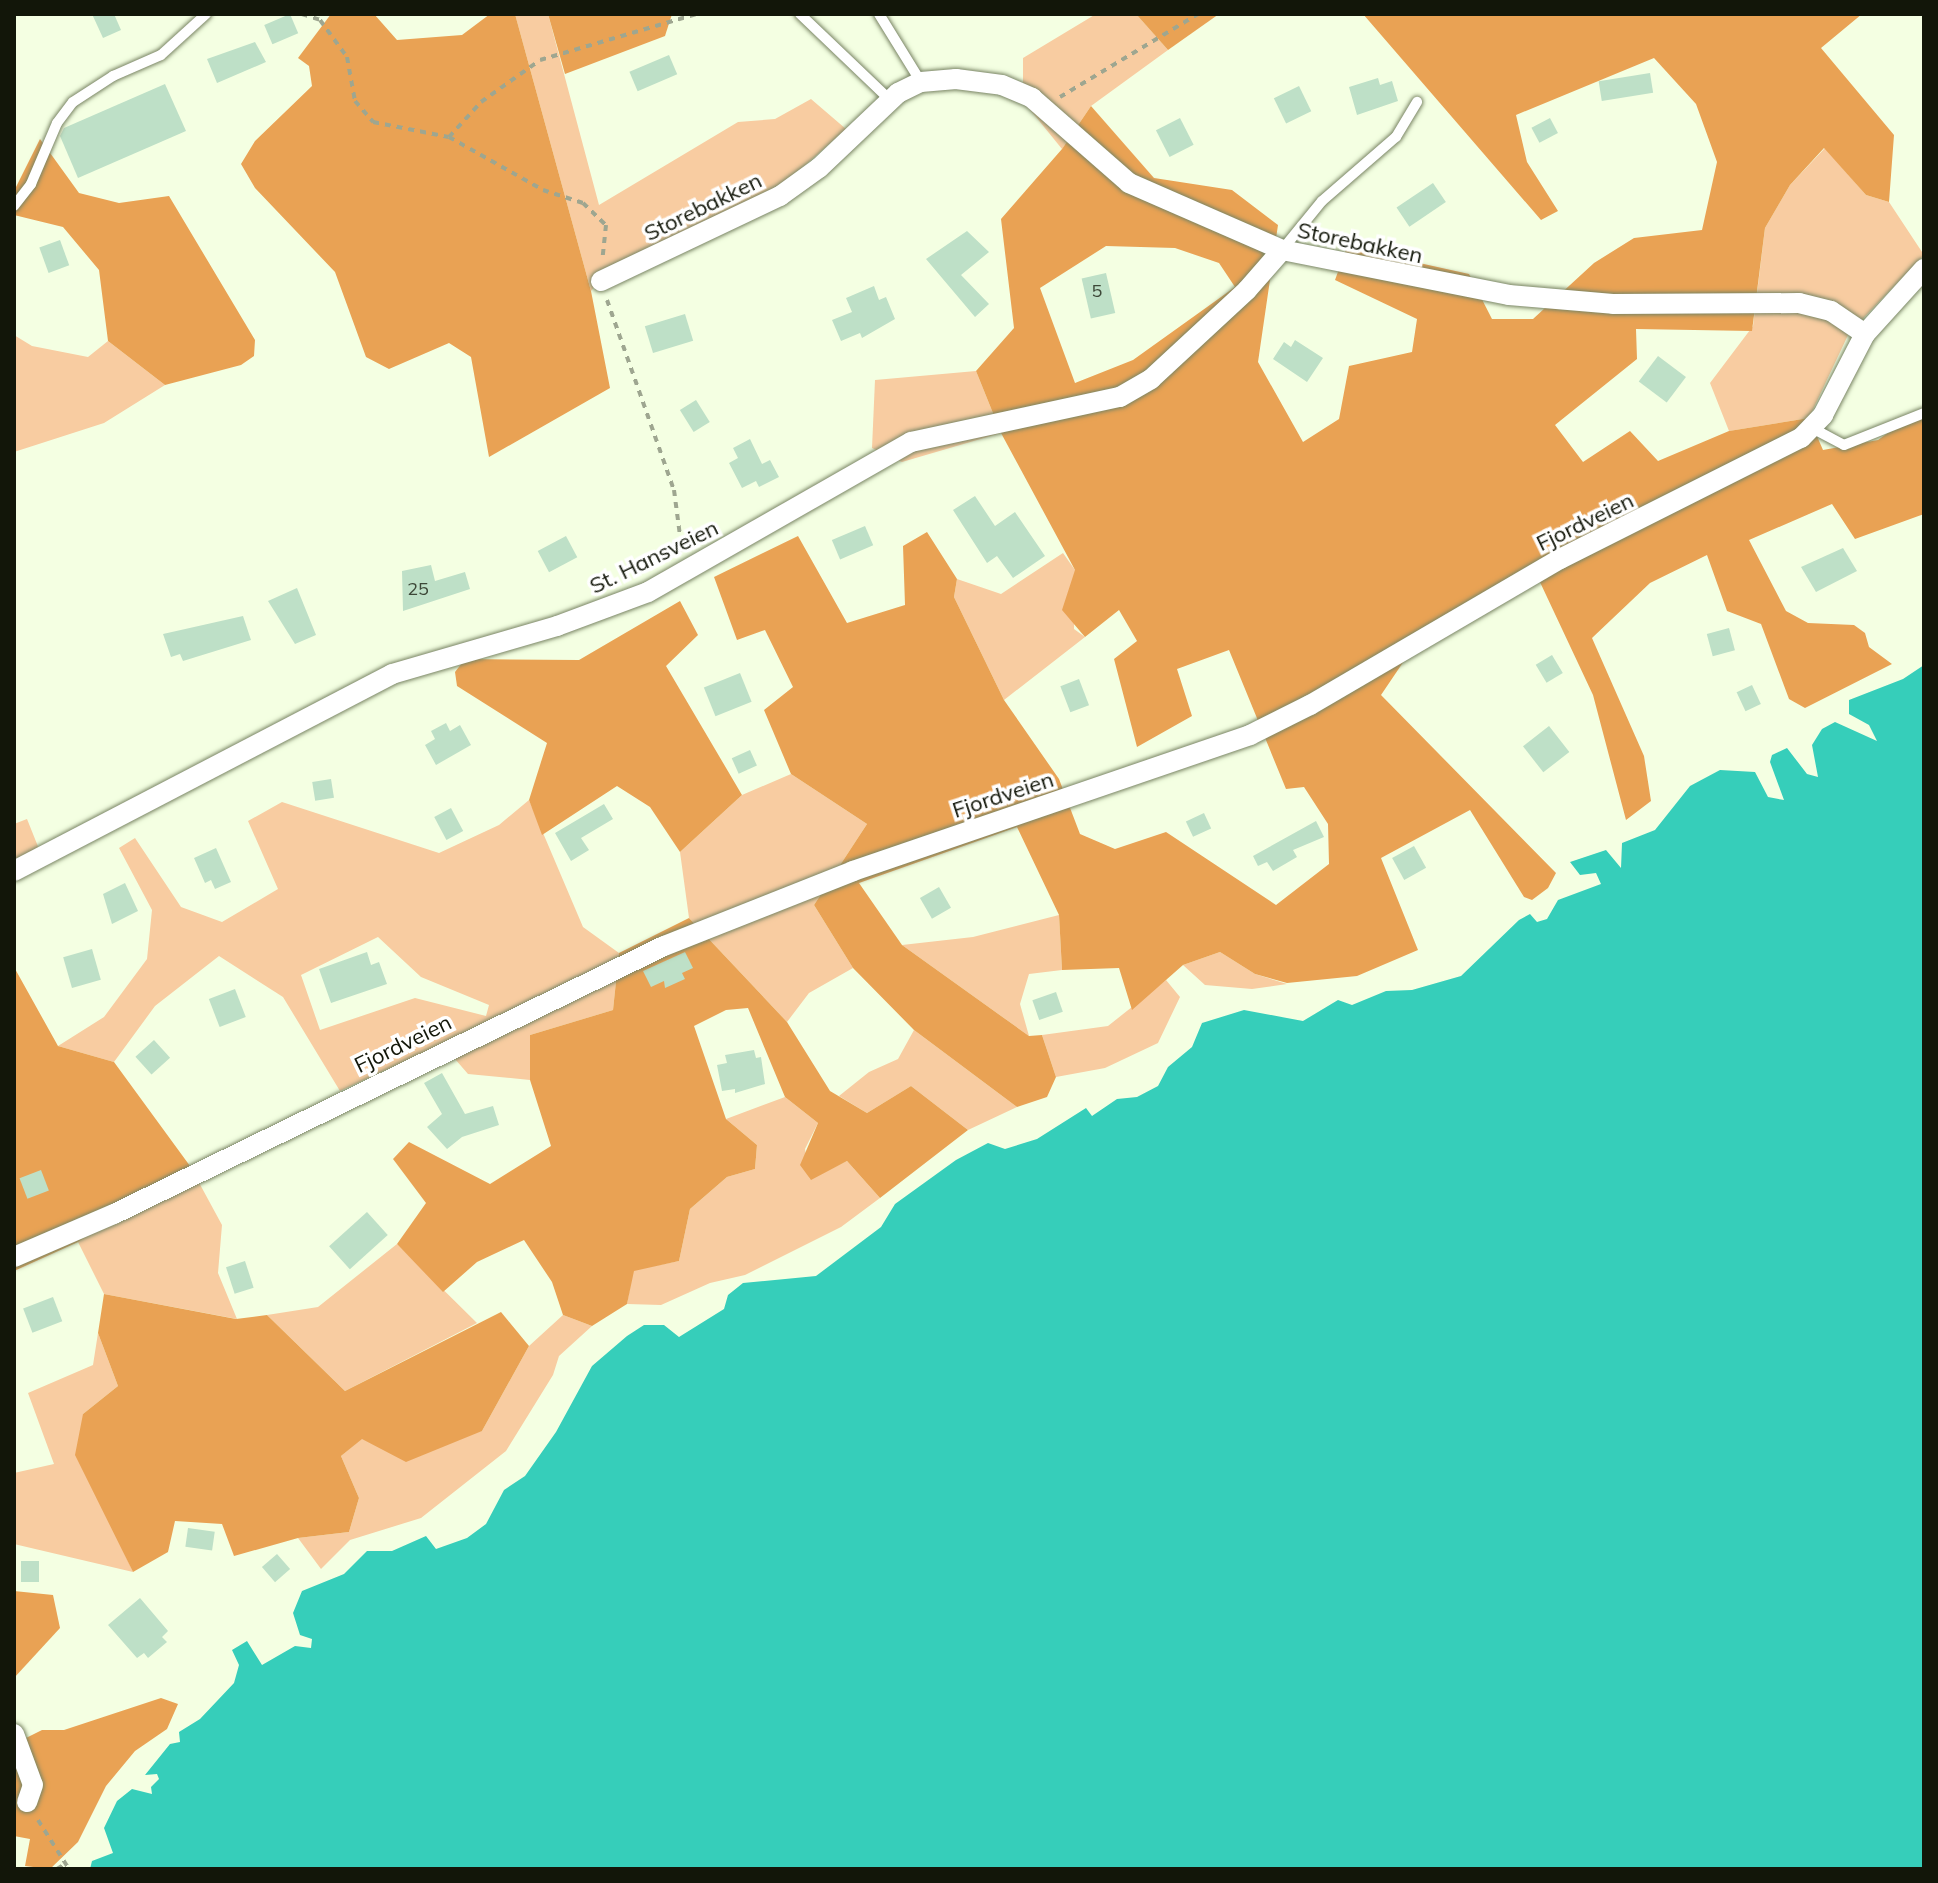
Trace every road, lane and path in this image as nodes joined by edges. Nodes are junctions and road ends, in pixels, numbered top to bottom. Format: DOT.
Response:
graph roads {
  1 [pos="206,14"];
  2 [pos="302,14"];
  3 [pos="696,14"];
  4 [pos="800,14"];
  5 [pos="879,14"];
  6 [pos="1198,14"];
  7 [pos="921,82"];
  8 [pos="890,100"];
  9 [pos="1417,102"];
  10 [pos="1045,107"];
  11 [pos="449,137"];
  12 [pos="14,206"];
  13 [pos="1282,250"];
  14 [pos="1924,269"];
  15 [pos="601,281"];
  16 [pos="1865,334"];
  17 [pos="1924,413"];
  18 [pos="1812,428"];
  19 [pos="690,570"];
  20 [pos="14,871"];
  21 [pos="14,1257"];
  22 [pos="14,1734"];
  23 [pos="27,1802"];
  24 [pos="65,1864"];
  25 [pos="57,1869"];
  26 [pos="69,1869"];
  1 -- 12 [label="lane"];
  2 -- 11 [label="path"];
  3 -- 11 [label="path"];
  4 -- 8 [label="lane"];
  5 -- 7 [label="lane"];
  6 -- 10 [label="path"];
  7 -- 8 [label="street, Storebakken"];
  7 -- 10 [label="street, Storebakken"];
  8 -- 15 [label="street, Storebakken"];
  9 -- 13 [label="lane"];
  10 -- 13 [label="street, Storebakken"];
  11 -- 15 [label="path"];
  13 -- 16 [label="street, Storebakken"];
  13 -- 19 [label="street, St. Hansveien"];
  14 -- 16 [label="street"];
  15 -- 19 [label="path"];
  16 -- 18 [label="street"];
  17 -- 18 [label="lane"];
  18 -- 21 [label="street, Fjordveien"];
  19 -- 20 [label="street, St. Hansveien"];
  22 -- 23 [label="street"];
  23 -- 24 [label="path"];
  24 -- 25 [label="path"];
  24 -- 26 [label="path"];
}
